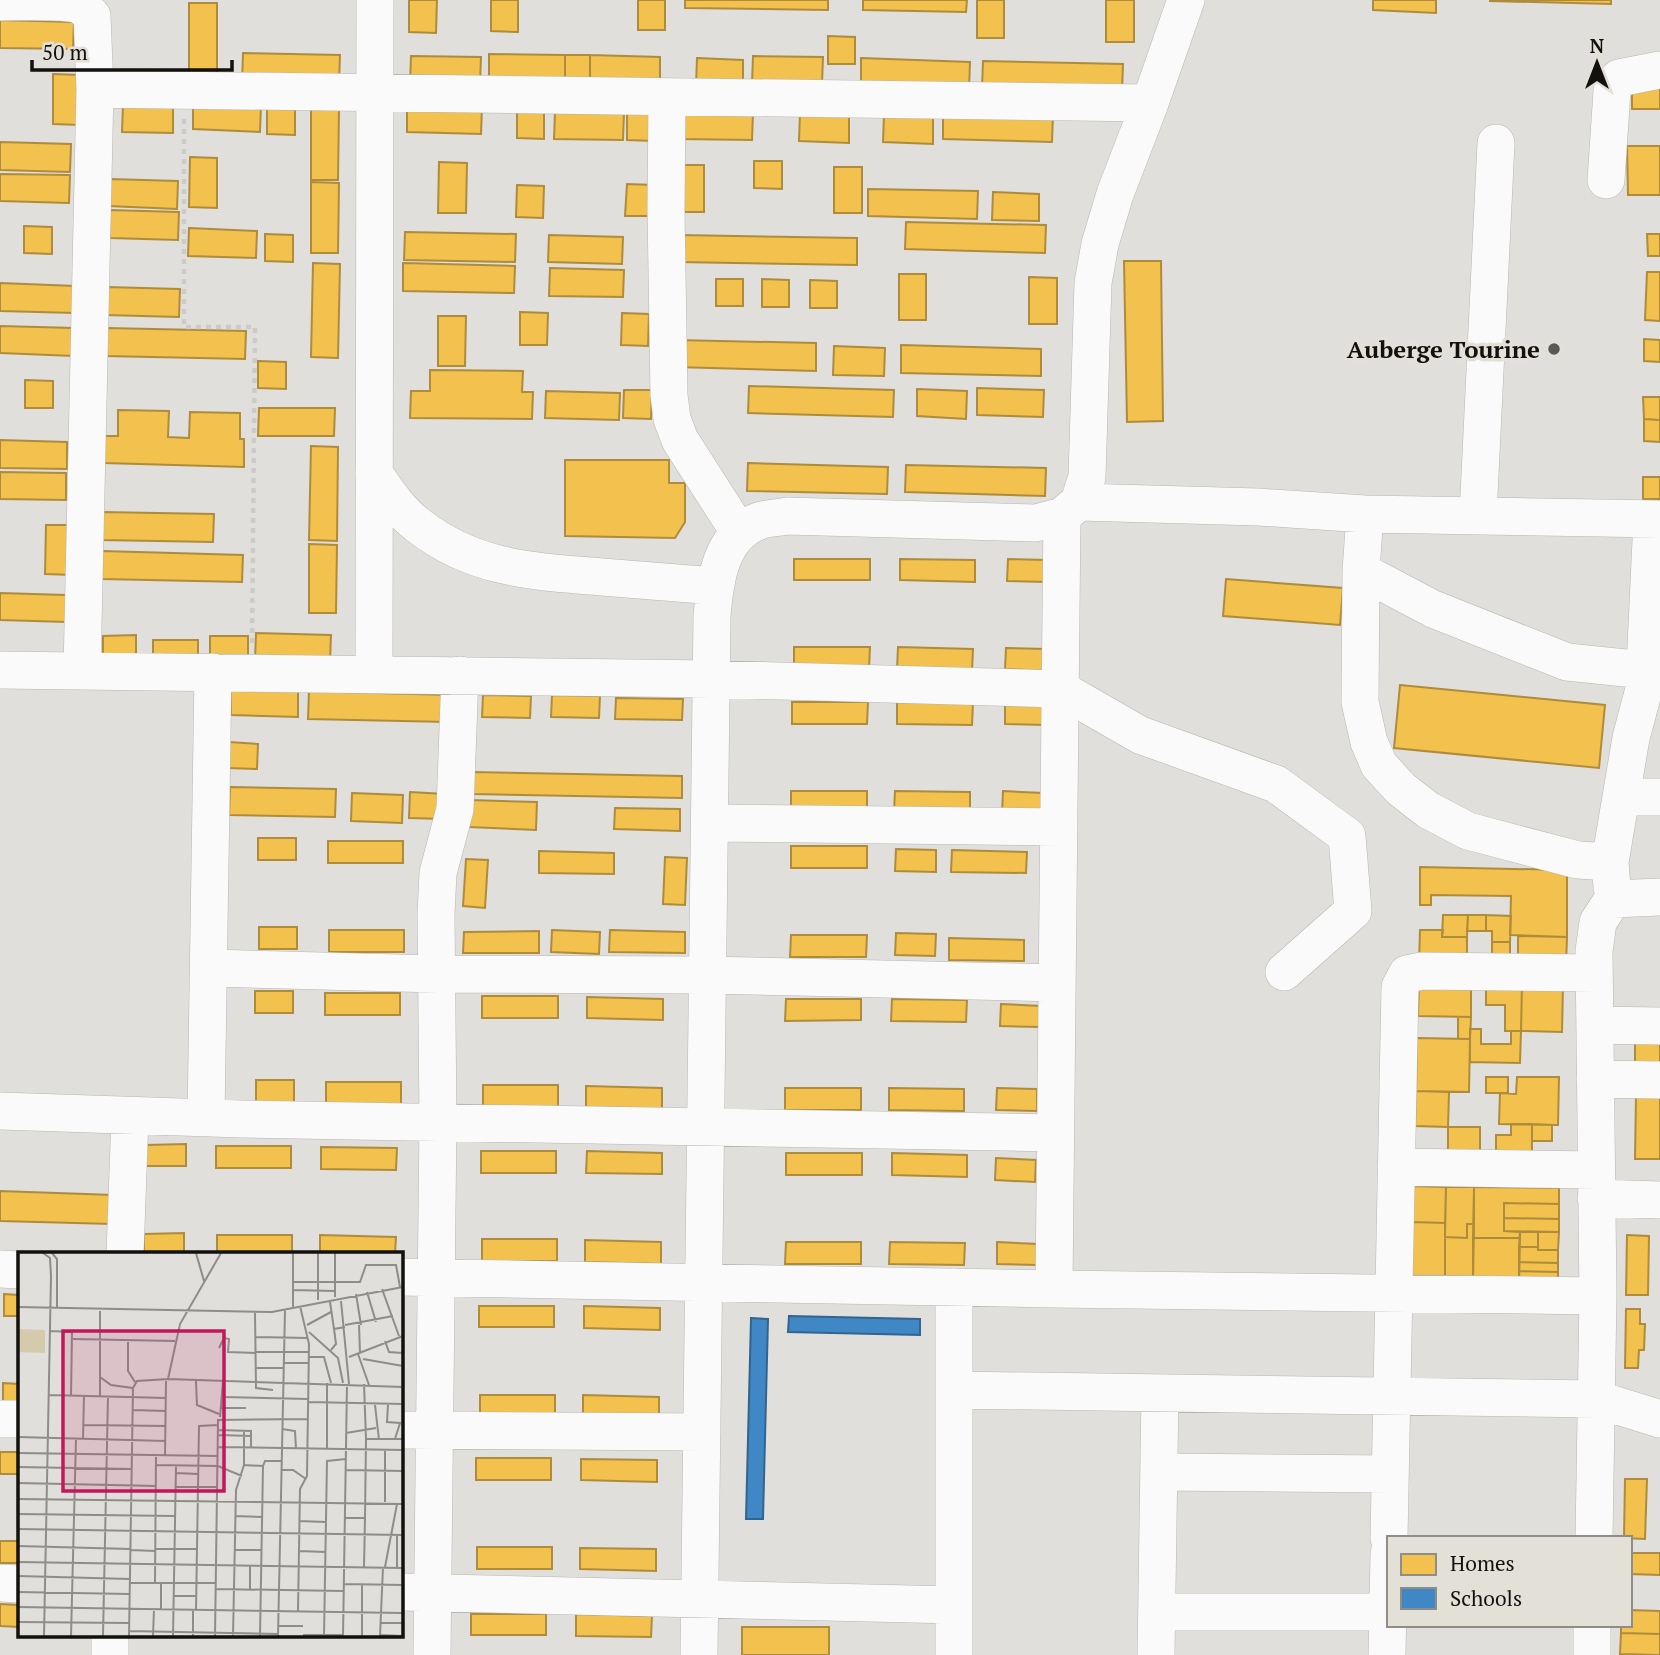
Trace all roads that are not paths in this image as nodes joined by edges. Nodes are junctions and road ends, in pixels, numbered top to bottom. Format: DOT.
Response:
graph roads {
  1 [pos="375,0"];
  2 [pos="1186,0"];
  3 [pos="0,2"];
  4 [pos="1660,70"];
  5 [pos="95,89"];
  6 [pos="373,93"];
  7 [pos="667,98"];
  8 [pos="1150,103"];
  9 [pos="1496,142"];
  10 [pos="1606,180"];
  11 [pos="374,473"];
  12 [pos="1071,509"];
  13 [pos="1365,514"];
  14 [pos="1478,516"];
  15 [pos="1656,519"];
  16 [pos="739,532"];
  17 [pos="1361,571"];
  18 [pos="715,586"];
  19 [pos="0,670"];
  20 [pos="82,671"];
  21 [pos="213,672"];
  22 [pos="374,674"];
  23 [pos="460,675"];
  24 [pos="712,679"];
  25 [pos="1649,683"];
  26 [pos="1060,689"];
  27 [pos="1622,797"];
  28 [pos="1660,797"];
  29 [pos="709,823"];
  30 [pos="1059,827"];
  31 [pos="1610,862"];
  32 [pos="1660,897"];
  33 [pos="1613,899"];
  34 [pos="209,968"];
  35 [pos="1284,972"];
  36 [pos="1594,973"];
  37 [pos="438,974"];
  38 [pos="708,975"];
  39 [pos="1057,983"];
  40 [pos="1595,1025"];
  41 [pos="1660,1026"];
  42 [pos="1595,1079"];
  43 [pos="1660,1080"];
  44 [pos="0,1111"];
  45 [pos="130,1116"];
  46 [pos="206,1118"];
  47 [pos="438,1122"];
  48 [pos="705,1127"];
  49 [pos="1055,1133"];
  50 [pos="1396,1167"];
  51 [pos="1596,1184"];
  52 [pos="1660,1200"];
  53 [pos="125,1252"];
  54 [pos="0,1269"];
  55 [pos="18,1270"];
  56 [pos="419,1277"];
  57 [pos="703,1282"];
  58 [pos="954,1287"];
  59 [pos="1054,1289"];
  60 [pos="1393,1293"];
  61 [pos="1598,1296"];
  62 [pos="954,1390"];
  63 [pos="1160,1393"];
  64 [pos="1391,1396"];
  65 [pos="1596,1399"];
  66 [pos="0,1419"];
  67 [pos="18,1419"];
  68 [pos="1660,1419"];
  69 [pos="418,1431"];
  70 [pos="702,1432"];
  71 [pos="1159,1472"];
  72 [pos="1390,1474"];
  73 [pos="1389,1536"];
  74 [pos="1594,1536"];
  75 [pos="0,1583"];
  76 [pos="18,1584"];
  77 [pos="417,1592"];
  78 [pos="699,1599"];
  79 [pos="954,1605"];
  80 [pos="1157,1612"];
  81 [pos="1387,1612"];
  82 [pos="1388,1627"];
  83 [pos="1592,1627"];
  84 [pos="432,1655"];
  85 [pos="699,1655"];
  86 [pos="954,1655"];
  87 [pos="1156,1655"];
  88 [pos="1387,1655"];
  89 [pos="1591,1655"];
  1 -- 6 [label="street"];
  2 -- 8 [label="street"];
  3 -- 5 [label="street"];
  4 -- 10 [label="street"];
  5 -- 6 [label="street"];
  5 -- 20 [label="street"];
  6 -- 7 [label="street"];
  6 -- 11 [label="street"];
  7 -- 8 [label="street"];
  7 -- 16 [label="street"];
  8 -- 12 [label="street"];
  9 -- 14 [label="street"];
  11 -- 18 [label="street"];
  11 -- 22 [label="street"];
  12 -- 13 [label="street"];
  12 -- 16 [label="street"];
  12 -- 26 [label="street"];
  13 -- 14 [label="street"];
  13 -- 17 [label="street"];
  14 -- 15 [label="street"];
  15 -- 25 [label="street"];
  16 -- 18 [label="street"];
  17 -- 25 [label="street"];
  17 -- 31 [label="street"];
  18 -- 24 [label="street"];
  19 -- 20 [label="street"];
  20 -- 21 [label="street"];
  21 -- 22 [label="street"];
  21 -- 34 [label="street"];
  22 -- 23 [label="street"];
  23 -- 24 [label="street"];
  23 -- 37 [label="street"];
  24 -- 26 [label="street"];
  24 -- 29 [label="street"];
  25 -- 27 [label="street"];
  26 -- 30 [label="street"];
  26 -- 35 [label="street"];
  27 -- 28 [label="street"];
  27 -- 31 [label="street"];
  29 -- 30 [label="street"];
  29 -- 38 [label="street"];
  30 -- 39 [label="street"];
  31 -- 33 [label="street"];
  32 -- 33 [label="street"];
  33 -- 36 [label="street"];
  34 -- 37 [label="street"];
  34 -- 46 [label="street"];
  36 -- 40 [label="street"];
  36 -- 50 [label="street"];
  37 -- 38 [label="street"];
  37 -- 47 [label="street"];
  38 -- 39 [label="street"];
  38 -- 48 [label="street"];
  39 -- 49 [label="street"];
  40 -- 41 [label="street"];
  40 -- 42 [label="street"];
  42 -- 43 [label="street"];
  42 -- 51 [label="street"];
  44 -- 45 [label="street"];
  45 -- 46 [label="street"];
  45 -- 53 [label="street"];
  46 -- 47 [label="street"];
  47 -- 48 [label="street"];
  47 -- 56 [label="street"];
  48 -- 49 [label="street"];
  48 -- 57 [label="street"];
  49 -- 59 [label="street"];
  50 -- 51 [label="street"];
  50 -- 60 [label="street"];
  51 -- 52 [label="street"];
  51 -- 61 [label="street"];
  54 -- 55 [label="street"];
  56 -- 57 [label="street"];
  56 -- 69 [label="street"];
  57 -- 58 [label="street"];
  57 -- 70 [label="street"];
  58 -- 59 [label="street"];
  58 -- 62 [label="street"];
  59 -- 60 [label="street"];
  60 -- 61 [label="street"];
  60 -- 64 [label="street"];
  61 -- 65 [label="street"];
  62 -- 63 [label="street"];
  62 -- 79 [label="street"];
  63 -- 64 [label="street"];
  63 -- 71 [label="street"];
  64 -- 65 [label="street"];
  64 -- 72 [label="street"];
  65 -- 68 [label="street"];
  65 -- 74 [label="street"];
  66 -- 67 [label="street"];
  69 -- 70 [label="street"];
  69 -- 77 [label="street"];
  70 -- 78 [label="street"];
  71 -- 72 [label="street"];
  71 -- 80 [label="street"];
  72 -- 73 [label="street"];
  75 -- 76 [label="street"];
  77 -- 78 [label="street"];
  77 -- 84 [label="street"];
  78 -- 79 [label="street"];
  78 -- 85 [label="street"];
  79 -- 86 [label="street"];
  80 -- 81 [label="street"];
  80 -- 87 [label="street"];
  82 -- 88 [label="street"];
  83 -- 89 [label="street"];
}
